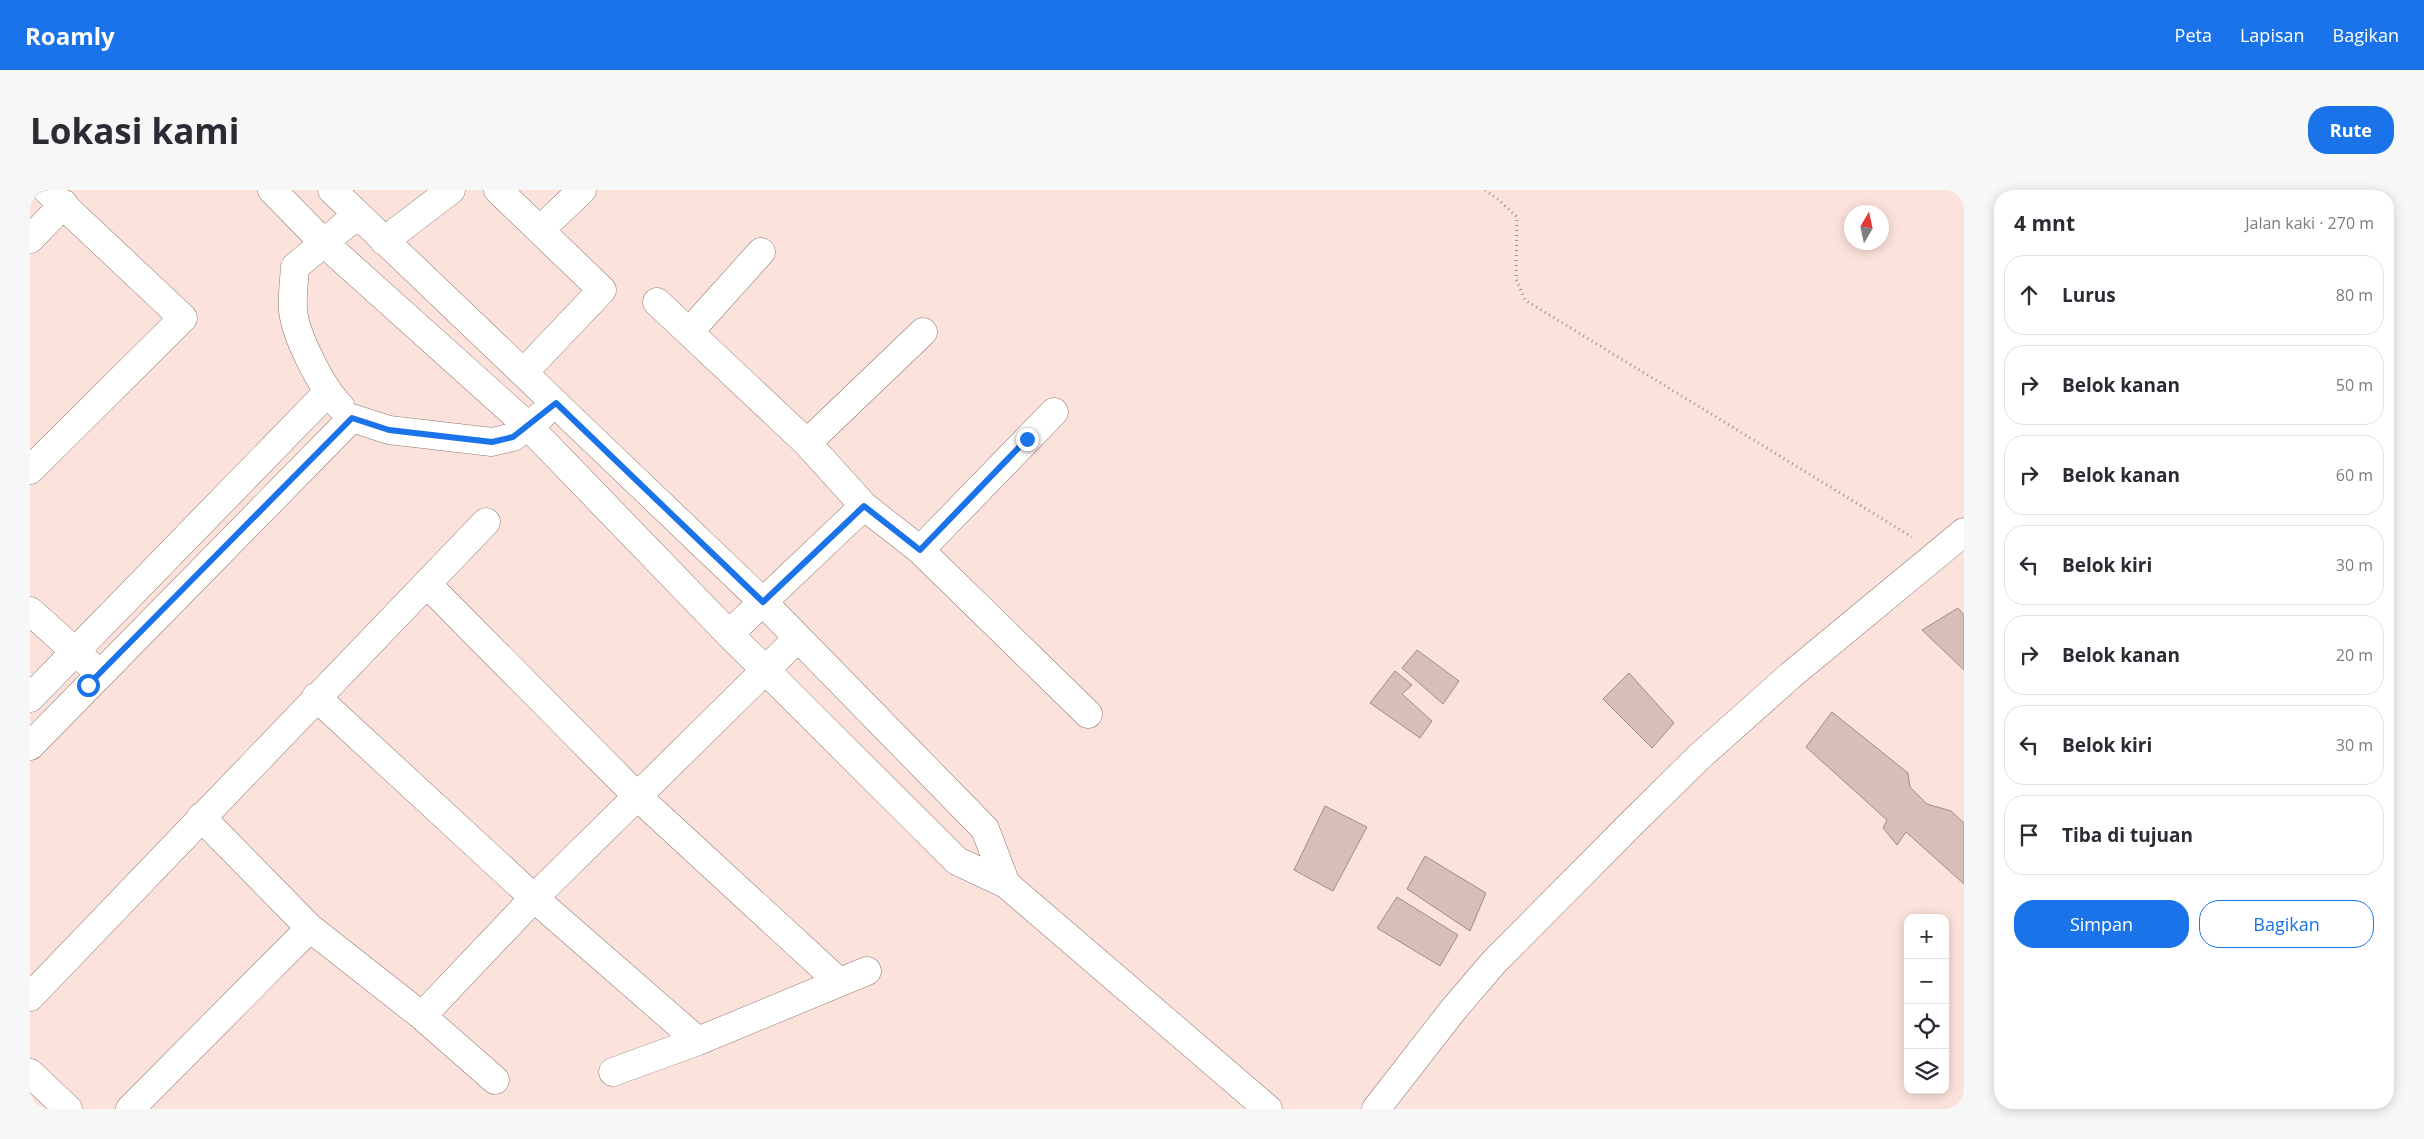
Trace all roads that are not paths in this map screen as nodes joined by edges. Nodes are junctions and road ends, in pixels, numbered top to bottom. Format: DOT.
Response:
graph roads {
  1 [pos="272,190"];
  2 [pos="332,190"];
  3 [pos="451,190"];
  4 [pos="498,190"];
  5 [pos="582,190"];
  6 [pos="56,197"];
  7 [pos="357,215"];
  8 [pos="540,230"];
  9 [pos="30,239"];
  10 [pos="384,241"];
  11 [pos="323,242"];
  12 [pos="761,252"];
  13 [pos="657,302"];
  14 [pos="690,331"];
  15 [pos="923,332"];
  16 [pos="524,372"];
  17 [pos="327,393"];
  18 [pos="556,403"];
  19 [pos="1054,412"];
  20 [pos="352,418"];
  21 [pos="529,427"];
  22 [pos="807,443"];
  23 [pos="30,470"];
  24 [pos="864,506"];
  25 [pos="486,522"];
  26 [pos="1964,532"];
  27 [pos="920,550"];
  28 [pos="427,584"];
  29 [pos="763,602"];
  30 [pos="30,611"];
  31 [pos="729,634"];
  32 [pos="798,638"];
  33 [pos="75,651"];
  34 [pos="766,670"];
  35 [pos="99,673"];
  36 [pos="316,697"];
  37 [pos="30,698"];
  38 [pos="1088,714"];
  39 [pos="30,746"];
  40 [pos="638,796"];
  41 [pos="201,817"];
  42 [pos="1006,884"];
  43 [pos="534,898"];
  44 [pos="310,928"];
  45 [pos="867,971"];
  46 [pos="839,982"];
  47 [pos="30,997"];
  48 [pos="422,1016"];
  49 [pos="698,1041"];
  50 [pos="613,1072"];
  51 [pos="30,1073"];
  52 [pos="495,1080"];
  53 [pos="68,1109"];
  54 [pos="130,1109"];
  55 [pos="1268,1109"];
  56 [pos="1376,1109"];
  1 -- 11 [label="street"];
  2 -- 7 [label="street"];
  3 -- 10 [label="street"];
  4 -- 8 [label="street"];
  5 -- 8 [label="street"];
  6 -- 9 [label="street"];
  6 -- 23 [label="street"];
  7 -- 10 [label="street"];
  7 -- 11 [label="street"];
  8 -- 16 [label="street"];
  10 -- 16 [label="street"];
  11 -- 17 [label="street"];
  11 -- 21 [label="street"];
  12 -- 14 [label="street"];
  13 -- 14 [label="street"];
  14 -- 22 [label="street"];
  15 -- 22 [label="street"];
  16 -- 18 [label="street"];
  17 -- 20 [label="street"];
  17 -- 33 [label="street"];
  18 -- 21 [label="street"];
  18 -- 29 [label="street"];
  19 -- 27 [label="street"];
  20 -- 21 [label="street"];
  20 -- 35 [label="street"];
  21 -- 31 [label="street"];
  22 -- 24 [label="street"];
  24 -- 27 [label="street"];
  24 -- 29 [label="street"];
  25 -- 28 [label="street"];
  26 -- 56 [label="street"];
  27 -- 38 [label="street"];
  28 -- 36 [label="street"];
  28 -- 40 [label="street"];
  29 -- 31 [label="street"];
  29 -- 32 [label="street"];
  30 -- 33 [label="street"];
  31 -- 34 [label="street"];
  32 -- 34 [label="street"];
  32 -- 42 [label="street"];
  33 -- 35 [label="street"];
  33 -- 37 [label="street"];
  34 -- 40 [label="street"];
  34 -- 42 [label="street"];
  35 -- 39 [label="street"];
  36 -- 41 [label="street"];
  36 -- 43 [label="street"];
  40 -- 43 [label="street"];
  40 -- 46 [label="street"];
  41 -- 44 [label="street"];
  41 -- 47 [label="street"];
  42 -- 55 [label="street"];
  43 -- 48 [label="street"];
  43 -- 49 [label="street"];
  44 -- 48 [label="street"];
  44 -- 54 [label="street"];
  45 -- 46 [label="street"];
  46 -- 49 [label="street"];
  48 -- 52 [label="street"];
  49 -- 50 [label="street"];
  51 -- 53 [label="street"];
}
